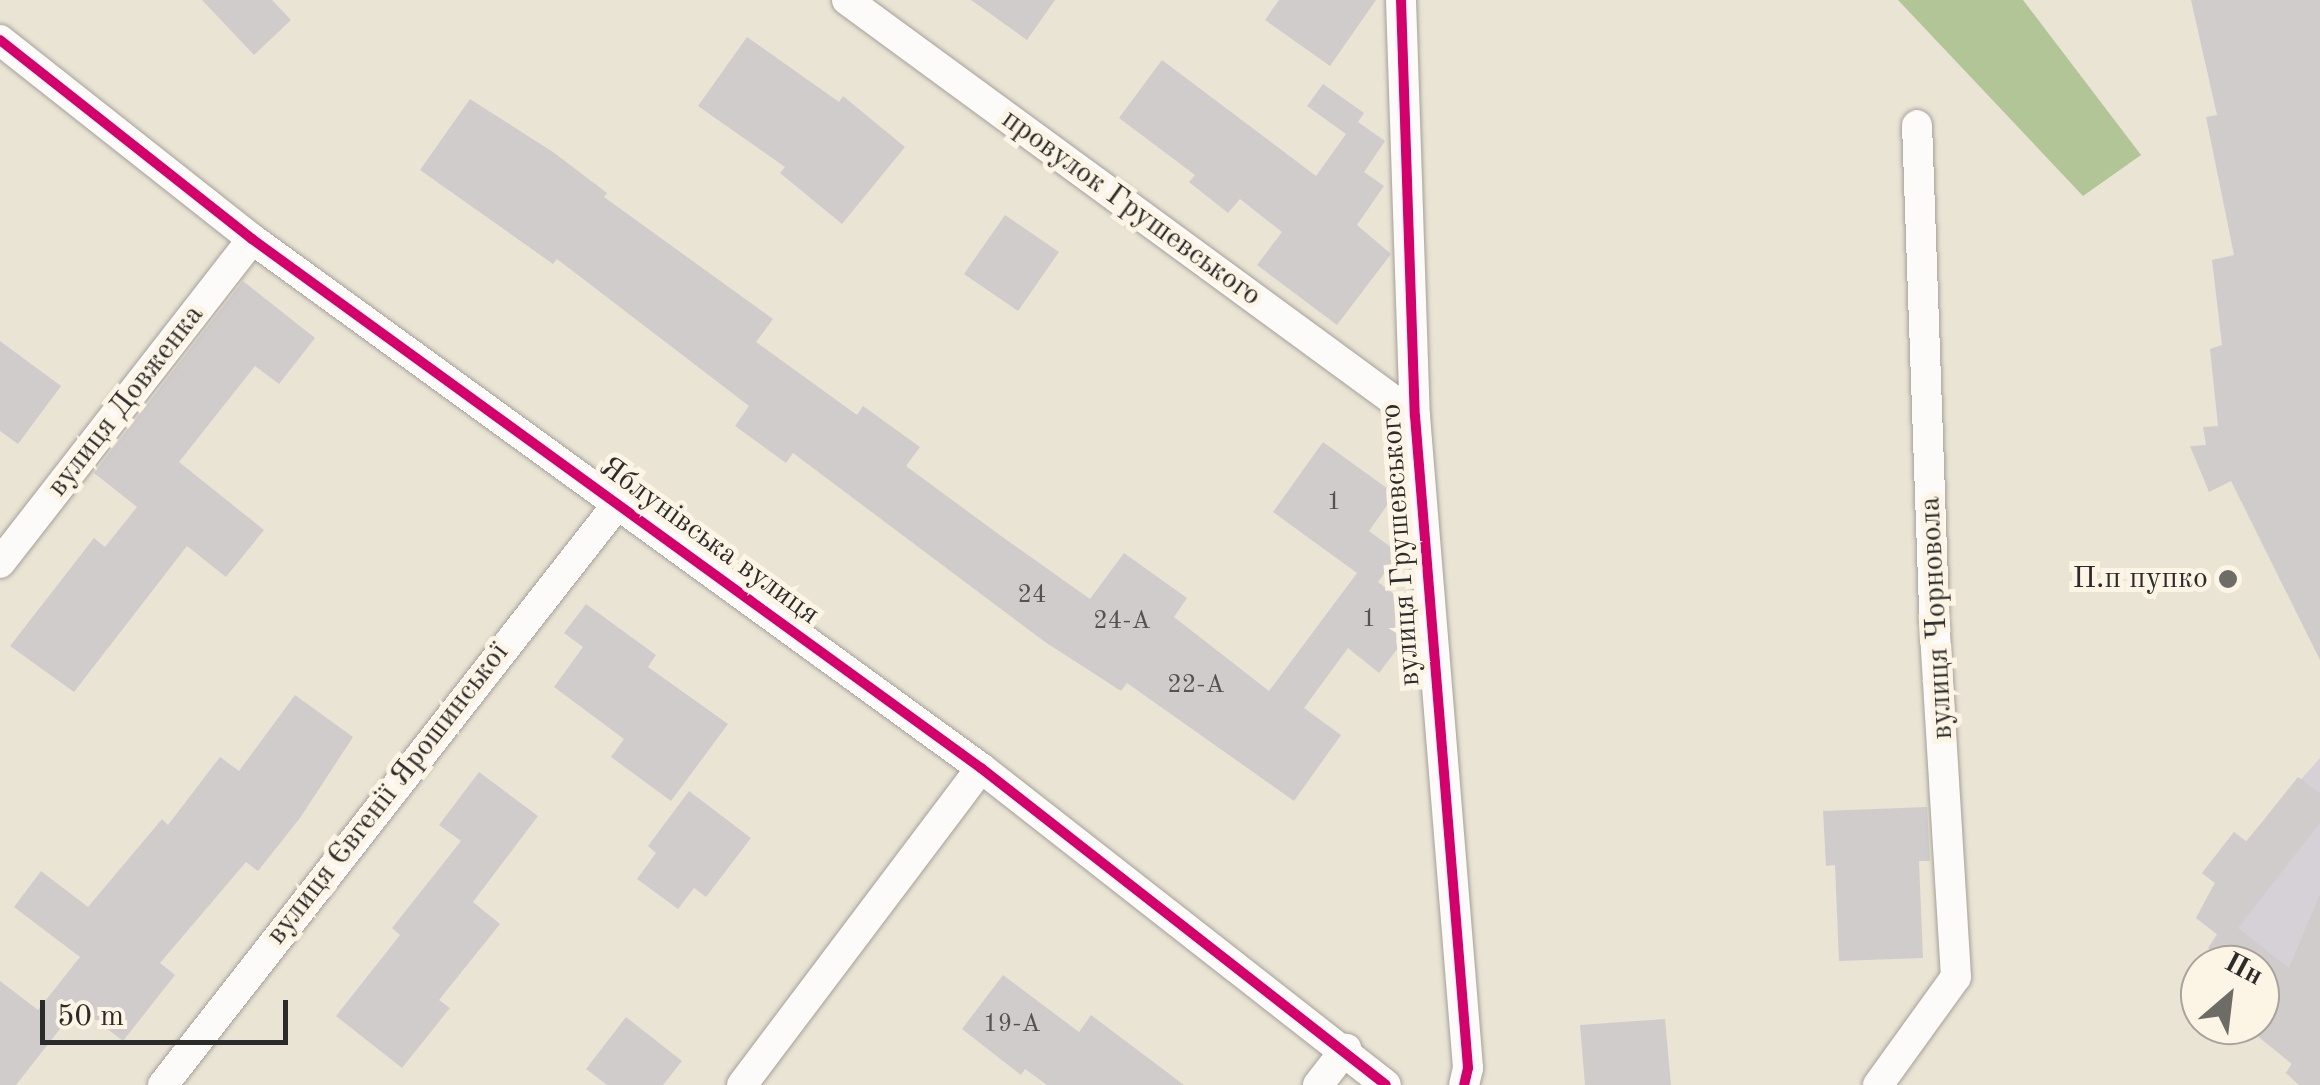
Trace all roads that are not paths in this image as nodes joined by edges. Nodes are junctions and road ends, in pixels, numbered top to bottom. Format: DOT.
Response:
graph roads {
  1 [pos="847,0"];
  2 [pos="1401,0"];
  3 [pos="0,40"];
  4 [pos="1917,125"];
  5 [pos="252,239"];
  6 [pos="1415,416"];
  7 [pos="616,506"];
  8 [pos="0,563"];
  9 [pos="982,768"];
  10 [pos="1346,1048"];
  11 [pos="162,1085"];
  12 [pos="742,1085"];
  13 [pos="1318,1085"];
  14 [pos="1386,1085"];
  15 [pos="1464,1085"];
  16 [pos="1878,1085"];
  1 -- 6 [label="street, провулок Грушевського"];
  2 -- 6 [label="street, вулиця Грушевського"];
  3 -- 5 [label="street, Яблунівська вулиця"];
  4 -- 16 [label="street, вулиця Чорновола"];
  5 -- 7 [label="street, Яблунівська вулиця"];
  5 -- 8 [label="street, вулиця Довженка"];
  6 -- 15 [label="street, вулиця Грушевського"];
  7 -- 9 [label="street, Яблунівська вулиця"];
  7 -- 11 [label="street, вулиця Євгенії Ярошинської"];
  9 -- 10 [label="street, Яблунівська вулиця"];
  9 -- 12 [label="street"];
  10 -- 13 [label="street"];
  10 -- 14 [label="street, Яблунівська вулиця"];
}
